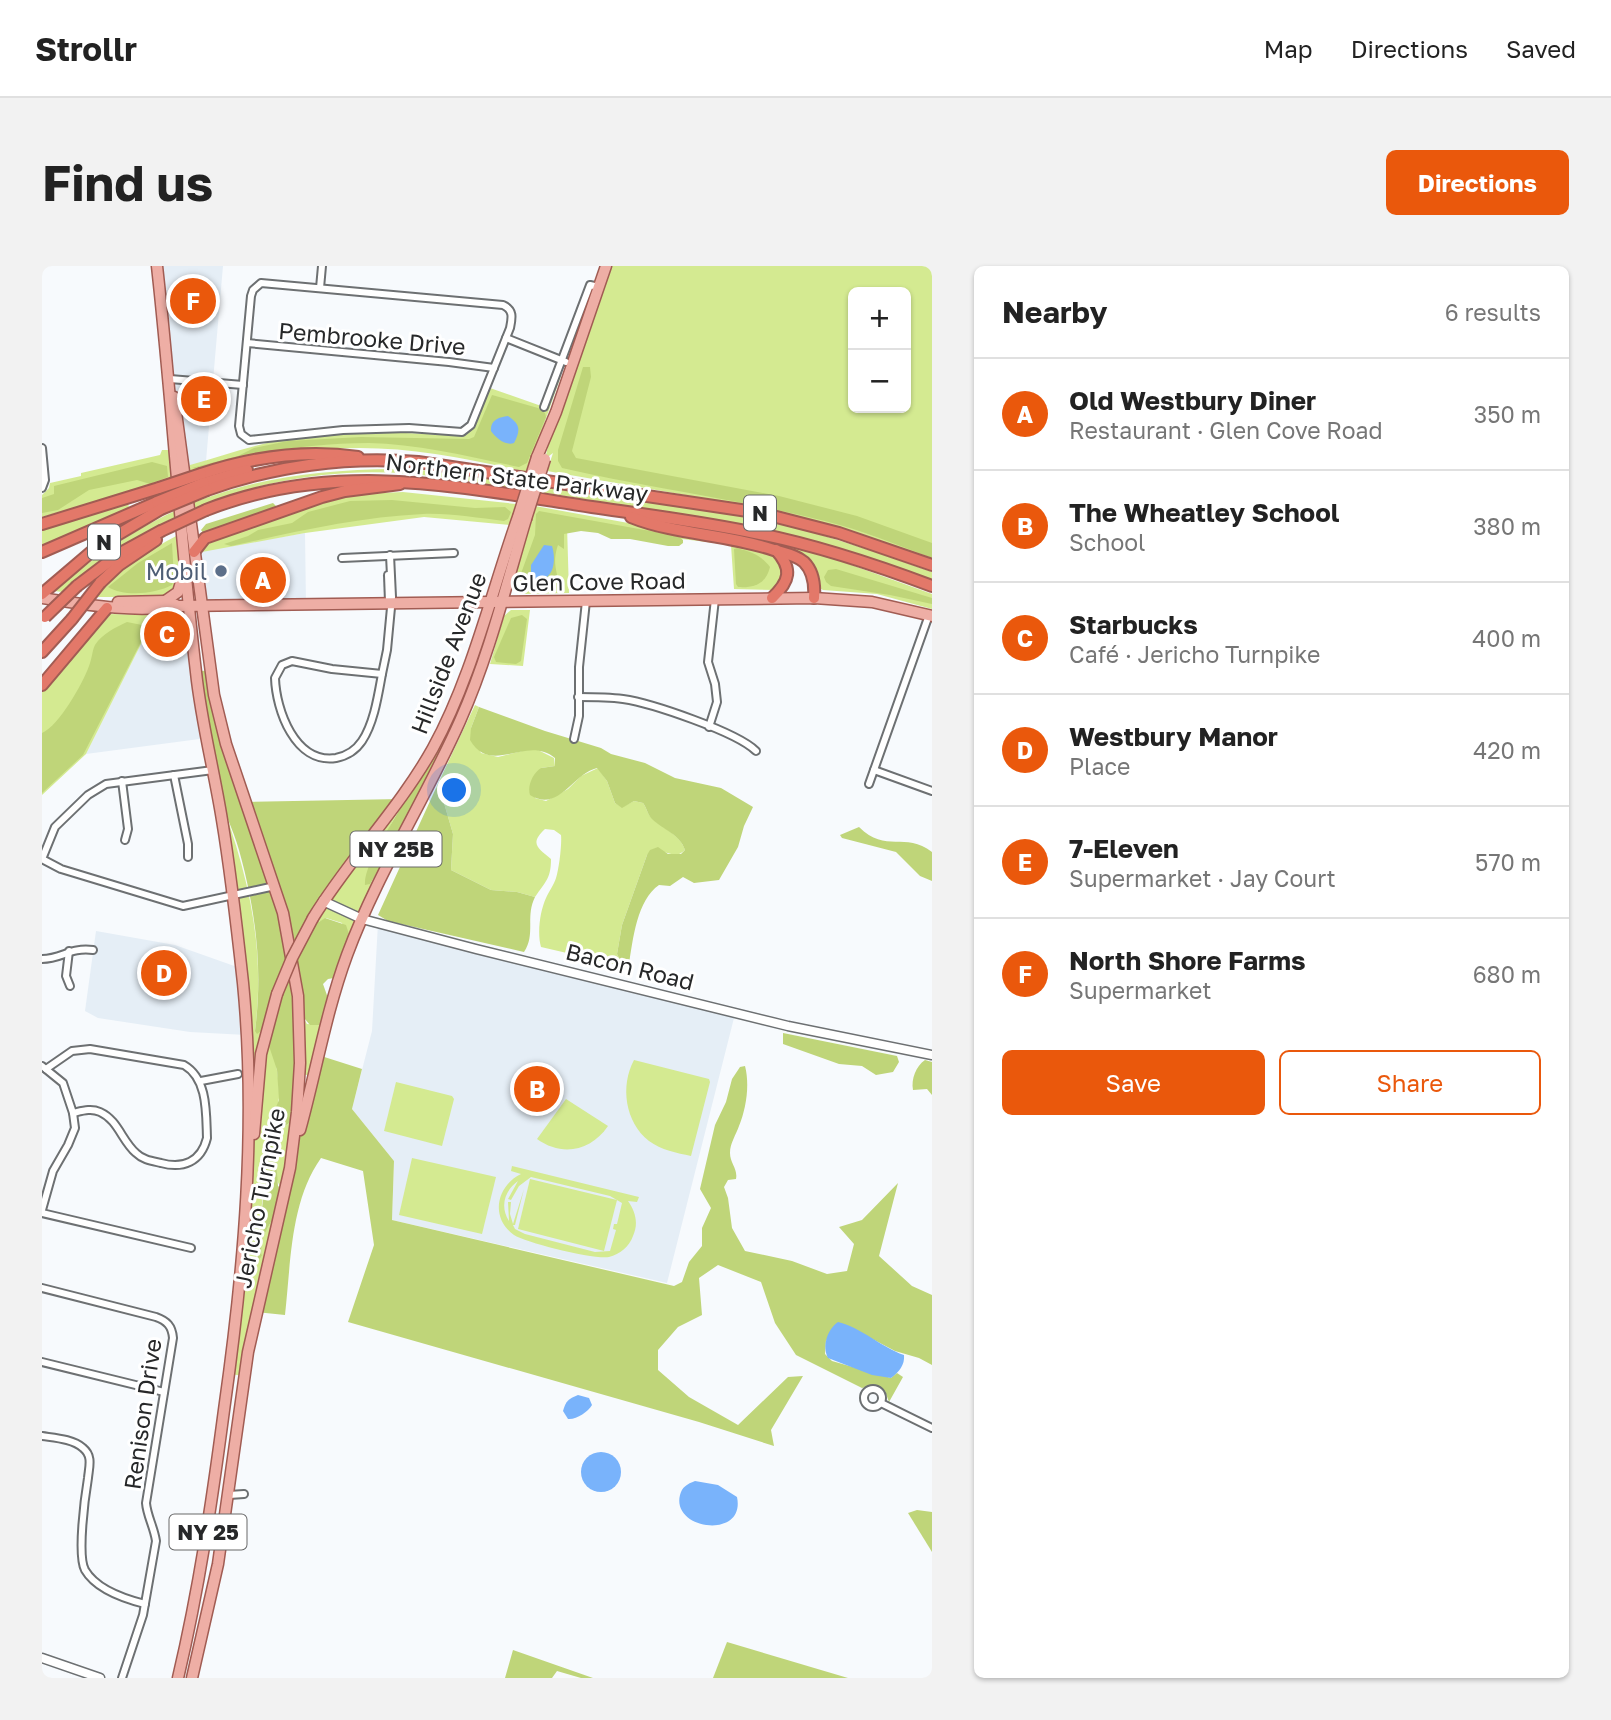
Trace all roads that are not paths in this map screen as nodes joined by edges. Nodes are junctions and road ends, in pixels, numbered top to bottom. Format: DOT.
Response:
graph roads {
  1 [pos="157,266"];
  2 [pos="322,266"];
  3 [pos="606,266"];
  4 [pos="320,288"];
  5 [pos="506,338"];
  6 [pos="247,343"];
  7 [pos="567,363"];
  8 [pos="494,368"];
  9 [pos="170,379"];
  10 [pos="243,385"];
  11 [pos="544,407"];
  12 [pos="42,448"];
  13 [pos="378,459"];
  14 [pos="204,482"];
  15 [pos="414,482"];
  16 [pos="42,488"];
  17 [pos="159,506"];
  18 [pos="612,510"];
  19 [pos="522,518"];
  20 [pos="44,522"];
  21 [pos="161,533"];
  22 [pos="776,550"];
  23 [pos="42,552"];
  24 [pos="194,552"];
  25 [pos="454,553"];
  26 [pos="390,555"];
  27 [pos="342,558"];
  28 [pos="184,565"];
  29 [pos="932,565"];
  30 [pos="932,586"];
  31 [pos="42,596"];
  32 [pos="814,597"];
  33 [pos="772,598"];
  34 [pos="715,599"];
  35 [pos="165,601"];
  36 [pos="586,601"];
  37 [pos="489,602"];
  38 [pos="501,602"];
  39 [pos="79,603"];
  40 [pos="390,604"];
  41 [pos="184,606"];
  42 [pos="201,606"];
  43 [pos="107,608"];
  44 [pos="930,615"];
  45 [pos="44,619"];
  46 [pos="42,652"];
  47 [pos="382,674"];
  48 [pos="42,685"];
  49 [pos="579,697"];
  50 [pos="709,727"];
  51 [pos="574,739"];
  52 [pos="756,751"];
  53 [pos="213,770"];
  54 [pos="874,770"];
  55 [pos="174,775"];
  56 [pos="122,781"];
  57 [pos="869,783"];
  58 [pos="932,791"];
  59 [pos="125,840"];
  60 [pos="188,857"];
  61 [pos="42,859"];
  62 [pos="275,886"];
  63 [pos="233,896"];
  64 [pos="323,901"];
  65 [pos="362,919"];
  66 [pos="93,950"];
  67 [pos="69,951"];
  68 [pos="42,959"];
  69 [pos="71,986"];
  70 [pos="932,1055"];
  71 [pos="44,1067"];
  72 [pos="239,1074"];
  73 [pos="201,1082"];
  74 [pos="73,1113"];
  75 [pos="290,1168"];
  76 [pos="247,1204"];
  77 [pos="42,1212"];
  78 [pos="191,1248"];
  79 [pos="42,1288"];
  80 [pos="42,1362"];
  81 [pos="228,1384"];
  82 [pos="242,1387"];
  83 [pos="164,1392"];
  84 [pos="881,1403"];
  85 [pos="932,1428"];
  86 [pos="42,1436"];
  87 [pos="244,1494"];
  88 [pos="229,1495"];
  89 [pos="145,1604"];
  90 [pos="42,1658"];
  91 [pos="86,1676"];
  92 [pos="100,1678"];
  93 [pos="122,1678"];
  94 [pos="177,1678"];
  95 [pos="192,1678"];
  1 -- 9 [label="main road, NY 25"];
  2 -- 4 [label="street"];
  3 -- 7 [label="main road, Hillside Avenue / NY 25B"];
  4 -- 5 [label="street"];
  4 -- 6 [label="street"];
  5 -- 7 [label="street"];
  5 -- 8 [label="street"];
  6 -- 8 [label="street, Pembrooke Drive"];
  6 -- 10 [label="street"];
  7 -- 11 [label="street, Hillside Avenue"];
  7 -- 19 [label="main road, Hillside Avenue / NY 25B, bridge"];
  8 -- 10 [label="street"];
  9 -- 10 [label="street"];
  9 -- 24 [label="main road, NY 25"];
  9 -- 28 [label="main road, NY 25"];
  12 -- 16 [label="street"];
  13 -- 14 [label="highway, Northern State Parkway / N"];
  13 -- 14 [label="highway"];
  13 -- 29 [label="highway, Northern State Parkway / N"];
  14 -- 17 [label="highway, bridge"];
  14 -- 20 [label="highway, bridge"];
  15 -- 18 [label="highway, Northern State Parkway / N"];
  15 -- 21 [label="highway, Northern State Parkway / N, bridge"];
  15 -- 24 [label="highway"];
  17 -- 23 [label="highway"];
  17 -- 31 [label="highway, N"];
  18 -- 22 [label="highway"];
  18 -- 30 [label="highway, Northern State Parkway / N"];
  19 -- 37 [label="main road, Hillside Avenue / NY 25B"];
  19 -- 38 [label="main road, Hillside Avenue / NY 25B"];
  21 -- 45 [label="highway, N, bridge"];
  21 -- 46 [label="highway, bridge"];
  22 -- 32 [label="highway"];
  22 -- 33 [label="highway"];
  24 -- 42 [label="main road, NY 25"];
  25 -- 26 [label="street"];
  26 -- 27 [label="street"];
  26 -- 40 [label="street"];
  28 -- 35 [label="main road"];
  28 -- 41 [label="main road, NY 25"];
  31 -- 39 [label="main road, Glen Cove Road"];
  32 -- 33 [label="main road, Glen Cove Road"];
  32 -- 44 [label="main road, Glen Cove Road"];
  33 -- 34 [label="main road, Glen Cove Road"];
  34 -- 36 [label="main road, Glen Cove Road"];
  34 -- 50 [label="street"];
  35 -- 39 [label="main road, Glen Cove Road"];
  35 -- 41 [label="main road, Glen Cove Road"];
  36 -- 38 [label="main road, Glen Cove Road"];
  36 -- 49 [label="street"];
  37 -- 38 [label="main road, Glen Cove Road"];
  37 -- 40 [label="main road, Glen Cove Road"];
  37 -- 64 [label="main road, Hillside Avenue / NY 25B"];
  38 -- 65 [label="main road, Hillside Avenue / NY 25B"];
  39 -- 43 [label="main road, Glen Cove Road"];
  40 -- 42 [label="main road, Glen Cove Road"];
  40 -- 47 [label="street"];
  41 -- 42 [label="main road, Glen Cove Road"];
  41 -- 43 [label="main road, Glen Cove Road"];
  41 -- 53 [label="main road, Jericho Turnpike / NY 25"];
  42 -- 62 [label="main road, Jericho Turnpike / NY 25"];
  43 -- 48 [label="highway"];
  44 -- 54 [label="street"];
  47 -- 47 [label="street"];
  49 -- 50 [label="street"];
  49 -- 51 [label="street"];
  50 -- 52 [label="street"];
  53 -- 55 [label="street"];
  53 -- 63 [label="main road, Jericho Turnpike / NY 25"];
  54 -- 57 [label="street"];
  54 -- 58 [label="street"];
  55 -- 56 [label="street"];
  55 -- 60 [label="street"];
  56 -- 59 [label="street"];
  56 -- 61 [label="street"];
  61 -- 63 [label="street"];
  62 -- 63 [label="street"];
  62 -- 75 [label="main road, Jericho Turnpike / NY 25"];
  63 -- 76 [label="main road, Jericho Turnpike / NY 25"];
  64 -- 65 [label="street, Bacon Road"];
  64 -- 76 [label="main road, Hillside Avenue / NY 25B, bridge"];
  65 -- 70 [label="street, Bacon Road"];
  65 -- 75 [label="main road, Hillside Avenue / NY 25B"];
  66 -- 67 [label="street"];
  67 -- 68 [label="street"];
  67 -- 69 [label="street"];
  71 -- 73 [label="street"];
  71 -- 74 [label="street"];
  72 -- 73 [label="street"];
  73 -- 74 [label="street"];
  74 -- 77 [label="street"];
  75 -- 82 [label="main road, Jericho Turnpike / NY 25"];
  76 -- 81 [label="main road, Jericho Turnpike / NY 25"];
  77 -- 78 [label="street"];
  79 -- 83 [label="street, Renison Drive"];
  80 -- 83 [label="street"];
  81 -- 82 [label="main road"];
  81 -- 94 [label="main road, Jericho Turnpike / NY 25"];
  82 -- 88 [label="main road, Jericho Turnpike / NY 25"];
  83 -- 89 [label="street, Renison Drive"];
  84 -- 85 [label="street"];
  86 -- 89 [label="street"];
  87 -- 88 [label="street"];
  88 -- 95 [label="main road, Jericho Turnpike / NY 25"];
  89 -- 93 [label="street, Renison Drive"];
  90 -- 91 [label="street"];
  91 -- 92 [label="street"];
}
